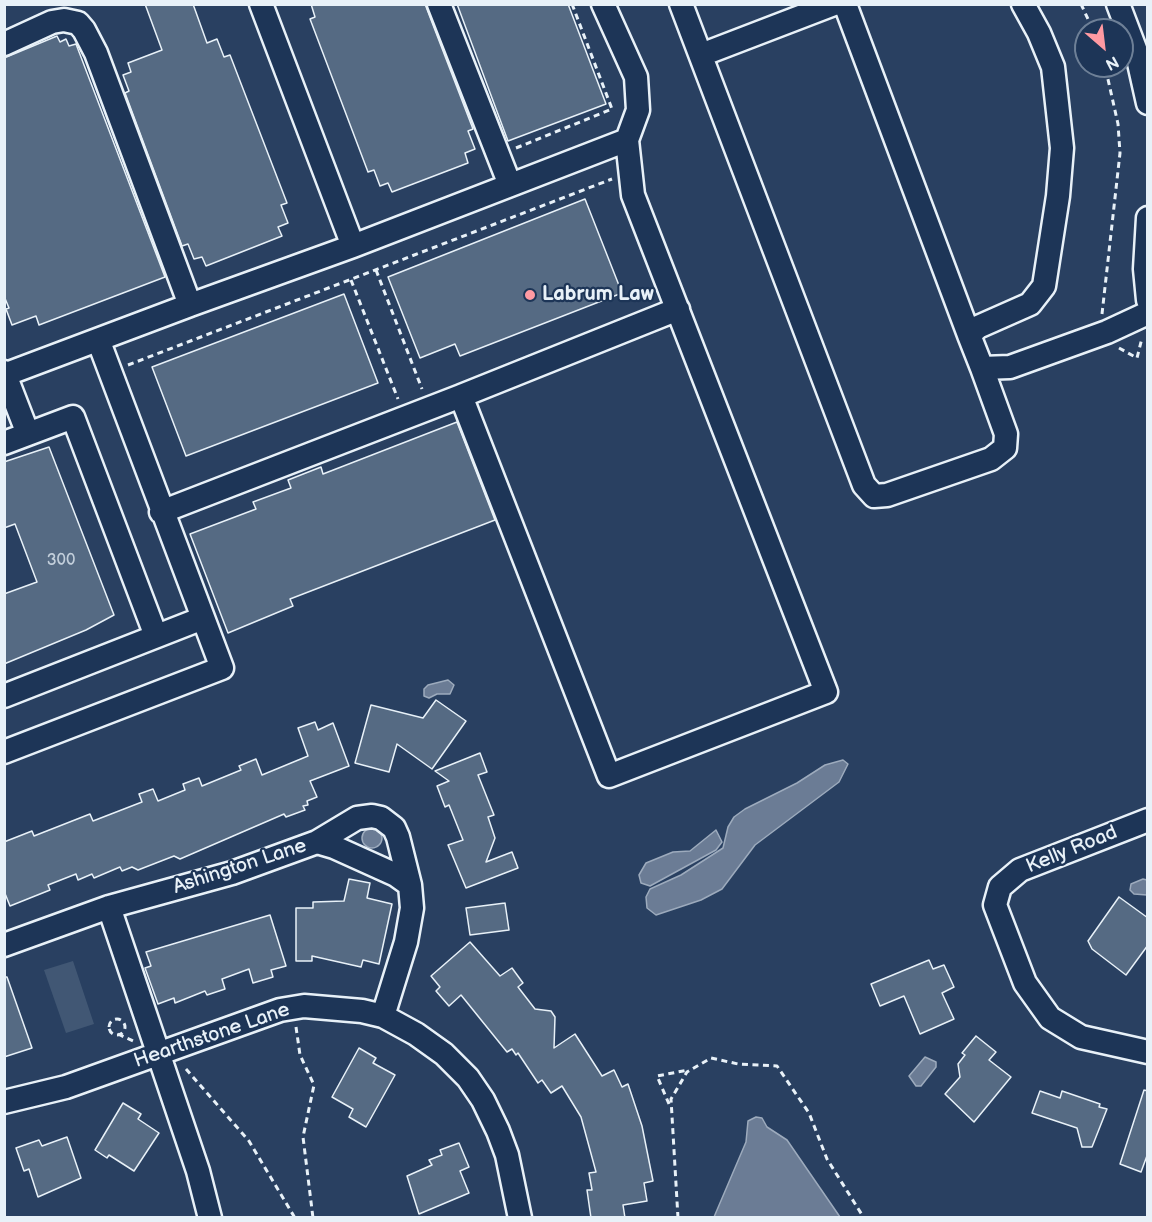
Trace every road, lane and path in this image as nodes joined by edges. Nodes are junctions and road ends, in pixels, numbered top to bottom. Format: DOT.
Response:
graph roads {
  1 [pos="261,4"];
  2 [pos="439,4"];
  3 [pos="572,4"];
  4 [pos="603,4"];
  5 [pos="834,4"];
  6 [pos="845,4"];
  7 [pos="1023,4"];
  8 [pos="1081,4"];
  9 [pos="1118,4"];
  10 [pos="683,5"];
  11 [pos="787,13"];
  12 [pos="1087,18"];
  13 [pos="1141,42"];
  14 [pos="4,44"];
  15 [pos="701,55"];
  16 [pos="1108,78"];
  17 [pos="1148,103"];
  18 [pos="627,140"];
  19 [pos="509,150"];
  20 [pos="630,172"];
  21 [pos="510,185"];
  22 [pos="1148,218"];
  23 [pos="353,246"];
  24 [pos="376,270"];
  25 [pos="351,280"];
  26 [pos="1148,300"];
  27 [pos="190,305"];
  28 [pos="678,309"];
  29 [pos="1146,321"];
  30 [pos="1107,332"];
  31 [pos="969,335"];
  32 [pos="99,342"];
  33 [pos="982,368"];
  34 [pos="110,372"];
  35 [pos="5,374"];
  36 [pos="461,396"];
  37 [pos="430,408"];
  38 [pos="406,417"];
  39 [pos="28,434"];
  40 [pos="4,443"];
  41 [pos="161,512"];
  42 [pos="203,618"];
  43 [pos="156,636"];
  44 [pos="4,696"];
  45 [pos="4,752"];
  46 [pos="1148,820"];
  47 [pos="317,842"];
  48 [pos="410,885"];
  49 [pos="109,908"];
  50 [pos="4,945"];
  51 [pos="293,1007"];
  52 [pos="382,1016"];
  53 [pos="118,1034"];
  54 [pos="1148,1052"];
  55 [pos="159,1054"];
  56 [pos="689,1070"];
  57 [pos="4,1102"];
  58 [pos="670,1106"];
  59 [pos="210,1218"];
  60 [pos="295,1218"];
  61 [pos="313,1218"];
  62 [pos="520,1218"];
  63 [pos="678,1218"];
  64 [pos="864,1218"];
  1 -- 23 [label="street"];
  2 -- 21 [label="street"];
  3 -- 19 [label="path"];
  4 -- 18 [label="street"];
  5 -- 11 [label="street"];
  6 -- 31 [label="street"];
  7 -- 31 [label="street"];
  8 -- 12 [label="path"];
  9 -- 13 [label="street"];
  10 -- 15 [label="street"];
  11 -- 15 [label="street"];
  13 -- 17 [label="street"];
  14 -- 27 [label="street"];
  15 -- 33 [label="street"];
  16 -- 30 [label="path"];
  18 -- 20 [label="street"];
  18 -- 21 [label="street"];
  20 -- 24 [label="path"];
  20 -- 28 [label="street"];
  21 -- 23 [label="street"];
  22 -- 26 [label="street"];
  23 -- 27 [label="street"];
  24 -- 25 [label="path"];
  24 -- 37 [label="path"];
  25 -- 34 [label="path"];
  25 -- 38 [label="path"];
  27 -- 32 [label="street"];
  28 -- 36 [label="street"];
  28 -- 36 [label="street"];
  29 -- 30 [label="street"];
  29 -- 30 [label="path"];
  30 -- 33 [label="street"];
  31 -- 33 [label="street"];
  32 -- 34 [label="street"];
  32 -- 35 [label="street"];
  34 -- 41 [label="street"];
  35 -- 39 [label="street"];
  36 -- 37 [label="street"];
  37 -- 38 [label="street"];
  38 -- 41 [label="street"];
  39 -- 40 [label="street"];
  39 -- 43 [label="street"];
  41 -- 42 [label="street"];
  42 -- 43 [label="street"];
  42 -- 45 [label="street"];
  43 -- 44 [label="street"];
  46 -- 54 [label="street, Kelly Road"];
  47 -- 48 [label="street, Ashington Lane"];
  47 -- 48 [label="street"];
  47 -- 49 [label="street, Ashington Lane"];
  48 -- 52 [label="street"];
  49 -- 50 [label="street, Ashington Lane"];
  49 -- 55 [label="street"];
  51 -- 52 [label="street, Hearthstone Lane"];
  51 -- 55 [label="street, Hearthstone Lane"];
  51 -- 61 [label="path"];
  52 -- 62 [label="street, Hearthstone Lane"];
  53 -- 53 [label="path"];
  53 -- 55 [label="path"];
  55 -- 57 [label="street, Hearthstone Lane"];
  55 -- 59 [label="street"];
  55 -- 60 [label="path"];
  56 -- 58 [label="path"];
  56 -- 58 [label="path"];
  56 -- 64 [label="path"];
  58 -- 63 [label="path"];
}
